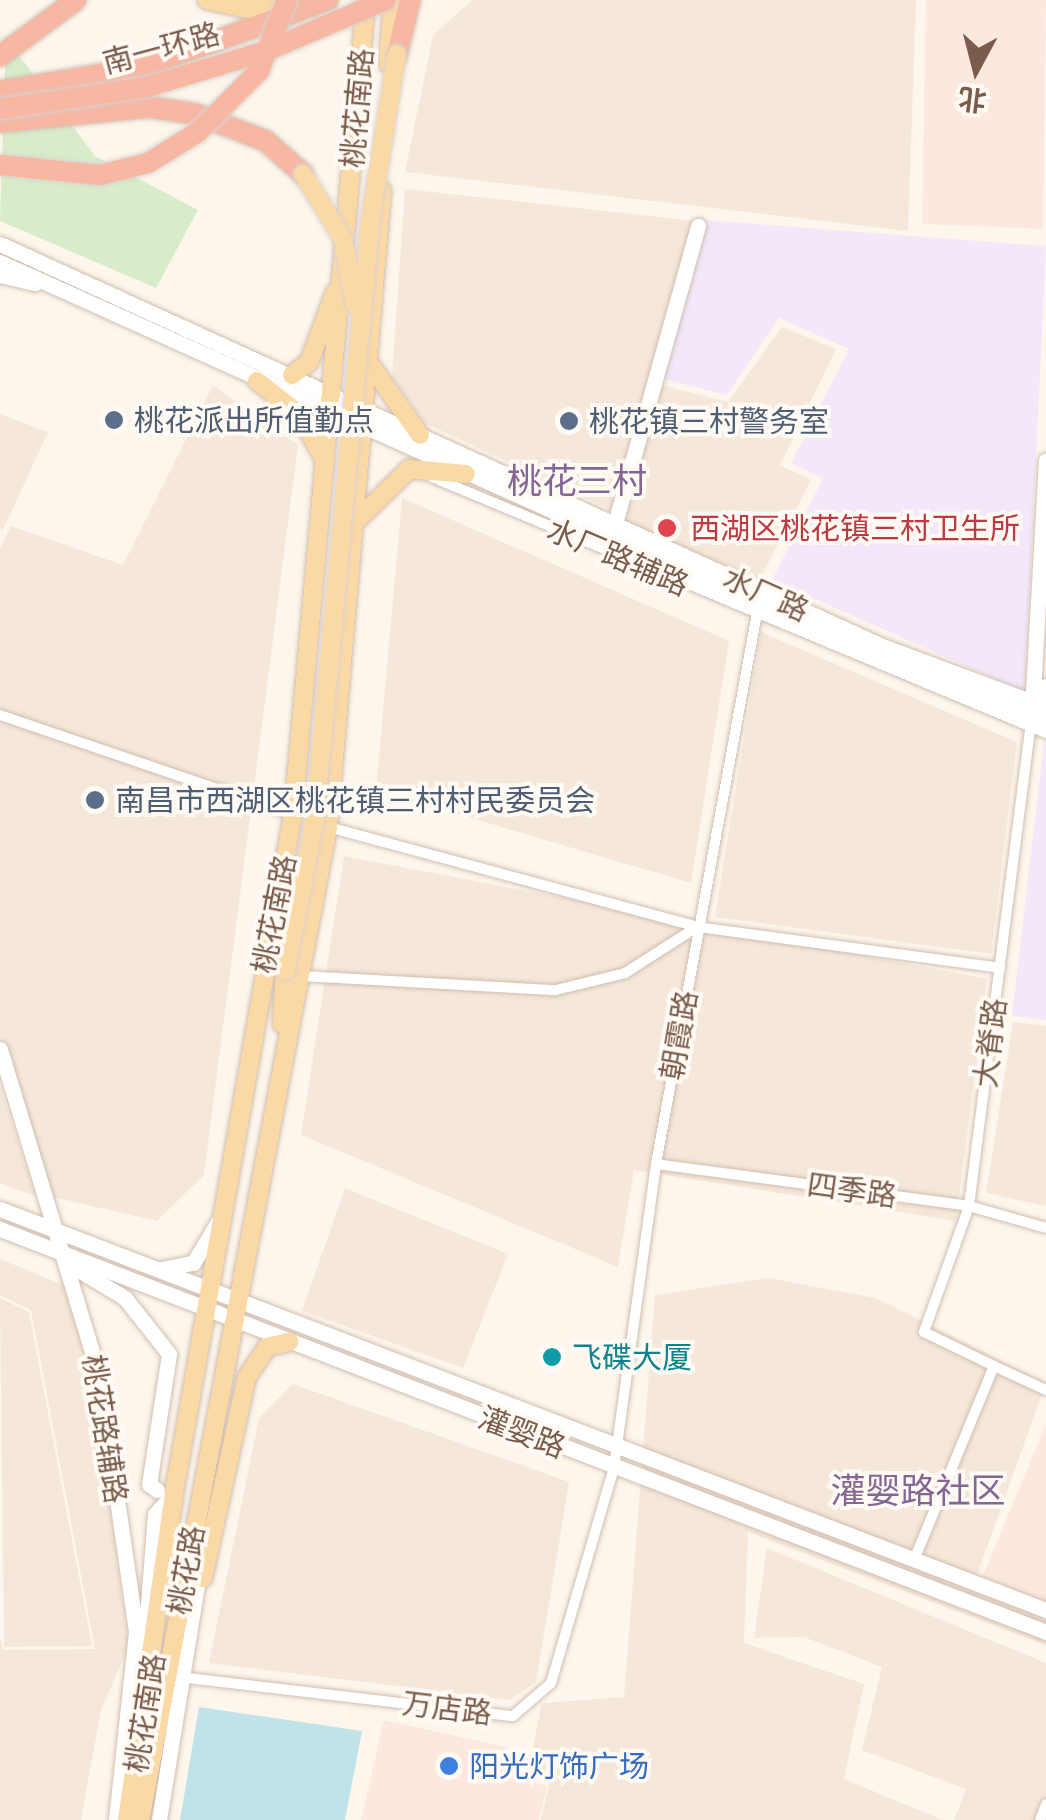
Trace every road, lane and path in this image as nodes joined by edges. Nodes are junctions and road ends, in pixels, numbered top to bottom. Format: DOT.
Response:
graph roads {
  1 [pos="76,0"];
  2 [pos="208,0"];
  3 [pos="288,0"];
  4 [pos="314,0"];
  5 [pos="328,0"];
  6 [pos="374,0"];
  7 [pos="410,0"];
  8 [pos="397,54"];
  9 [pos="0,56"];
  10 [pos="0,91"];
  11 [pos="0,109"];
  12 [pos="0,122"];
  13 [pos="0,165"];
  14 [pos="303,174"];
  15 [pos="698,226"];
  16 [pos="0,244"];
  17 [pos="0,262"];
  18 [pos="344,264"];
  19 [pos="0,275"];
  20 [pos="48,284"];
  21 [pos="369,360"];
  22 [pos="292,375"];
  23 [pos="257,381"];
  24 [pos="334,394"];
  25 [pos="365,408"];
  26 [pos="332,416"];
  27 [pos="364,430"];
  28 [pos="420,434"];
  29 [pos="1046,460"];
  30 [pos="328,468"];
  31 [pos="413,468"];
  32 [pos="466,474"];
  33 [pos="356,522"];
  34 [pos="613,528"];
  35 [pos="759,604"];
  36 [pos="1046,686"];
  37 [pos="0,715"];
  38 [pos="1040,717"];
  39 [pos="293,815"];
  40 [pos="328,827"];
  41 [pos="698,927"];
  42 [pos="1000,968"];
  43 [pos="289,973"];
  44 [pos="0,1049"];
  45 [pos="252,1064"];
  46 [pos="656,1164"];
  47 [pos="228,1200"];
  48 [pos="969,1206"];
  49 [pos="0,1209"];
  50 [pos="1046,1228"];
  51 [pos="0,1229"];
  52 [pos="62,1234"];
  53 [pos="70,1261"];
  54 [pos="156,1270"];
  55 [pos="209,1300"];
  56 [pos="236,1300"];
  57 [pos="232,1320"];
  58 [pos="289,1342"];
  59 [pos="994,1366"];
  60 [pos="1046,1390"];
  61 [pos="617,1446"];
  62 [pos="614,1467"];
  63 [pos="165,1492"];
  64 [pos="192,1536"];
  65 [pos="914,1560"];
  66 [pos="126,1564"];
  67 [pos="151,1566"];
  68 [pos="203,1578"];
  69 [pos="1046,1610"];
  70 [pos="1046,1632"];
  71 [pos="176,1677"];
  72 [pos="1046,1804"];
  73 [pos="122,1820"];
  74 [pos="140,1820"];
  75 [pos="159,1820"];
  76 [pos="1040,1820"];
  1 -- 9 [label="highway"];
  2 -- 4 [label="main road"];
  3 -- 13 [label="highway, bridge"];
  5 -- 10 [label="highway, 南一环路"];
  6 -- 11 [label="highway, 南一环路, bridge"];
  6 -- 18 [label="main road, 桃花南路"];
  6 -- 21 [label="main road, 桃花南路"];
  7 -- 8 [label="highway"];
  8 -- 43 [label="main road, bridge"];
  12 -- 14 [label="highway"];
  14 -- 43 [label="main road, bridge"];
  15 -- 34 [label="main road"];
  16 -- 22 [label="main road, 水厂路"];
  17 -- 20 [label="main road, 水厂路"];
  18 -- 22 [label="main road"];
  18 -- 24 [label="main road, 桃花南路"];
  19 -- 20 [label="main road"];
  20 -- 23 [label="main road, 水厂路"];
  21 -- 25 [label="main road, 桃花南路"];
  21 -- 28 [label="main road"];
  22 -- 24 [label="main road, 水厂路"];
  23 -- 26 [label="main road, 水厂路"];
  23 -- 30 [label="main road"];
  24 -- 25 [label="main road, 水厂路"];
  24 -- 26 [label="main road, 桃花南路"];
  25 -- 27 [label="main road, 桃花南路"];
  25 -- 28 [label="main road, 水厂路"];
  26 -- 27 [label="main road, 水厂路"];
  26 -- 30 [label="main road, 桃花南路"];
  27 -- 32 [label="main road, 水厂路"];
  27 -- 33 [label="main road, 桃花南路"];
  28 -- 34 [label="main road, 水厂路"];
  29 -- 38 [label="main road, 大脊路"];
  30 -- 39 [label="main road, 桃花南路"];
  31 -- 32 [label="main road"];
  31 -- 33 [label="main road"];
  31 -- 35 [label="street, 水厂路辅路"];
  32 -- 34 [label="main road, 水厂路"];
  33 -- 40 [label="main road, 桃花南路"];
  34 -- 35 [label="main road, 水厂路"];
  34 -- 38 [label="street, 水厂路辅路"];
  35 -- 38 [label="main road, 水厂路"];
  35 -- 41 [label="street, 朝霞路"];
  36 -- 38 [label="main road, 大脊路"];
  37 -- 39 [label="street"];
  38 -- 42 [label="street, 大脊路"];
  39 -- 45 [label="main road, 桃花南路"];
  40 -- 41 [label="street"];
  40 -- 43 [label="main road, 桃花南路"];
  41 -- 42 [label="street"];
  41 -- 43 [label="street"];
  41 -- 46 [label="street, 朝霞路"];
  42 -- 48 [label="street, 大脊路"];
  43 -- 45 [label="main road"];
  43 -- 56 [label="main road"];
  44 -- 52 [label="main road, 桃花路辅路"];
  45 -- 47 [label="main road, 桃花南路"];
  46 -- 48 [label="street, 四季路"];
  46 -- 61 [label="street, 朝霞路"];
  47 -- 54 [label="main road"];
  47 -- 55 [label="main road, 桃花南路"];
  48 -- 50 [label="street, 四季路"];
  48 -- 59 [label="street, 大脊路"];
  49 -- 52 [label="main road, 灌婴路"];
  51 -- 53 [label="main road, 灌婴路"];
  52 -- 53 [label="main road, 桃花路辅路"];
  52 -- 54 [label="main road, 灌婴路"];
  53 -- 55 [label="main road, 灌婴路"];
  53 -- 63 [label="main road"];
  53 -- 66 [label="main road, 桃花路辅路"];
  54 -- 55 [label="main road, 灌婴路"];
  55 -- 56 [label="main road, 灌婴路"];
  55 -- 57 [label="main road, 灌婴路"];
  55 -- 63 [label="main road, 桃花南路"];
  56 -- 57 [label="main road"];
  56 -- 61 [label="main road, 灌婴路"];
  57 -- 58 [label="main road, 灌婴路"];
  57 -- 64 [label="main road, 桃花路"];
  58 -- 62 [label="main road, 灌婴路"];
  58 -- 68 [label="main road"];
  59 -- 60 [label="street"];
  59 -- 65 [label="street"];
  61 -- 62 [label="street, 朝霞路"];
  61 -- 65 [label="main road, 灌婴路"];
  62 -- 70 [label="main road, 灌婴路"];
  62 -- 71 [label="street, 万店路"];
  63 -- 67 [label="main road"];
  63 -- 73 [label="main road, 桃花南路"];
  64 -- 68 [label="main road"];
  64 -- 71 [label="main road, 桃花路"];
  65 -- 69 [label="main road, 灌婴路"];
  66 -- 67 [label="street"];
  66 -- 73 [label="main road, 桃花路辅路"];
  67 -- 73 [label="main road"];
  68 -- 71 [label="main road"];
  71 -- 74 [label="main road, 桃花路"];
  71 -- 75 [label="main road"];
  72 -- 76 [label="street"];
}
